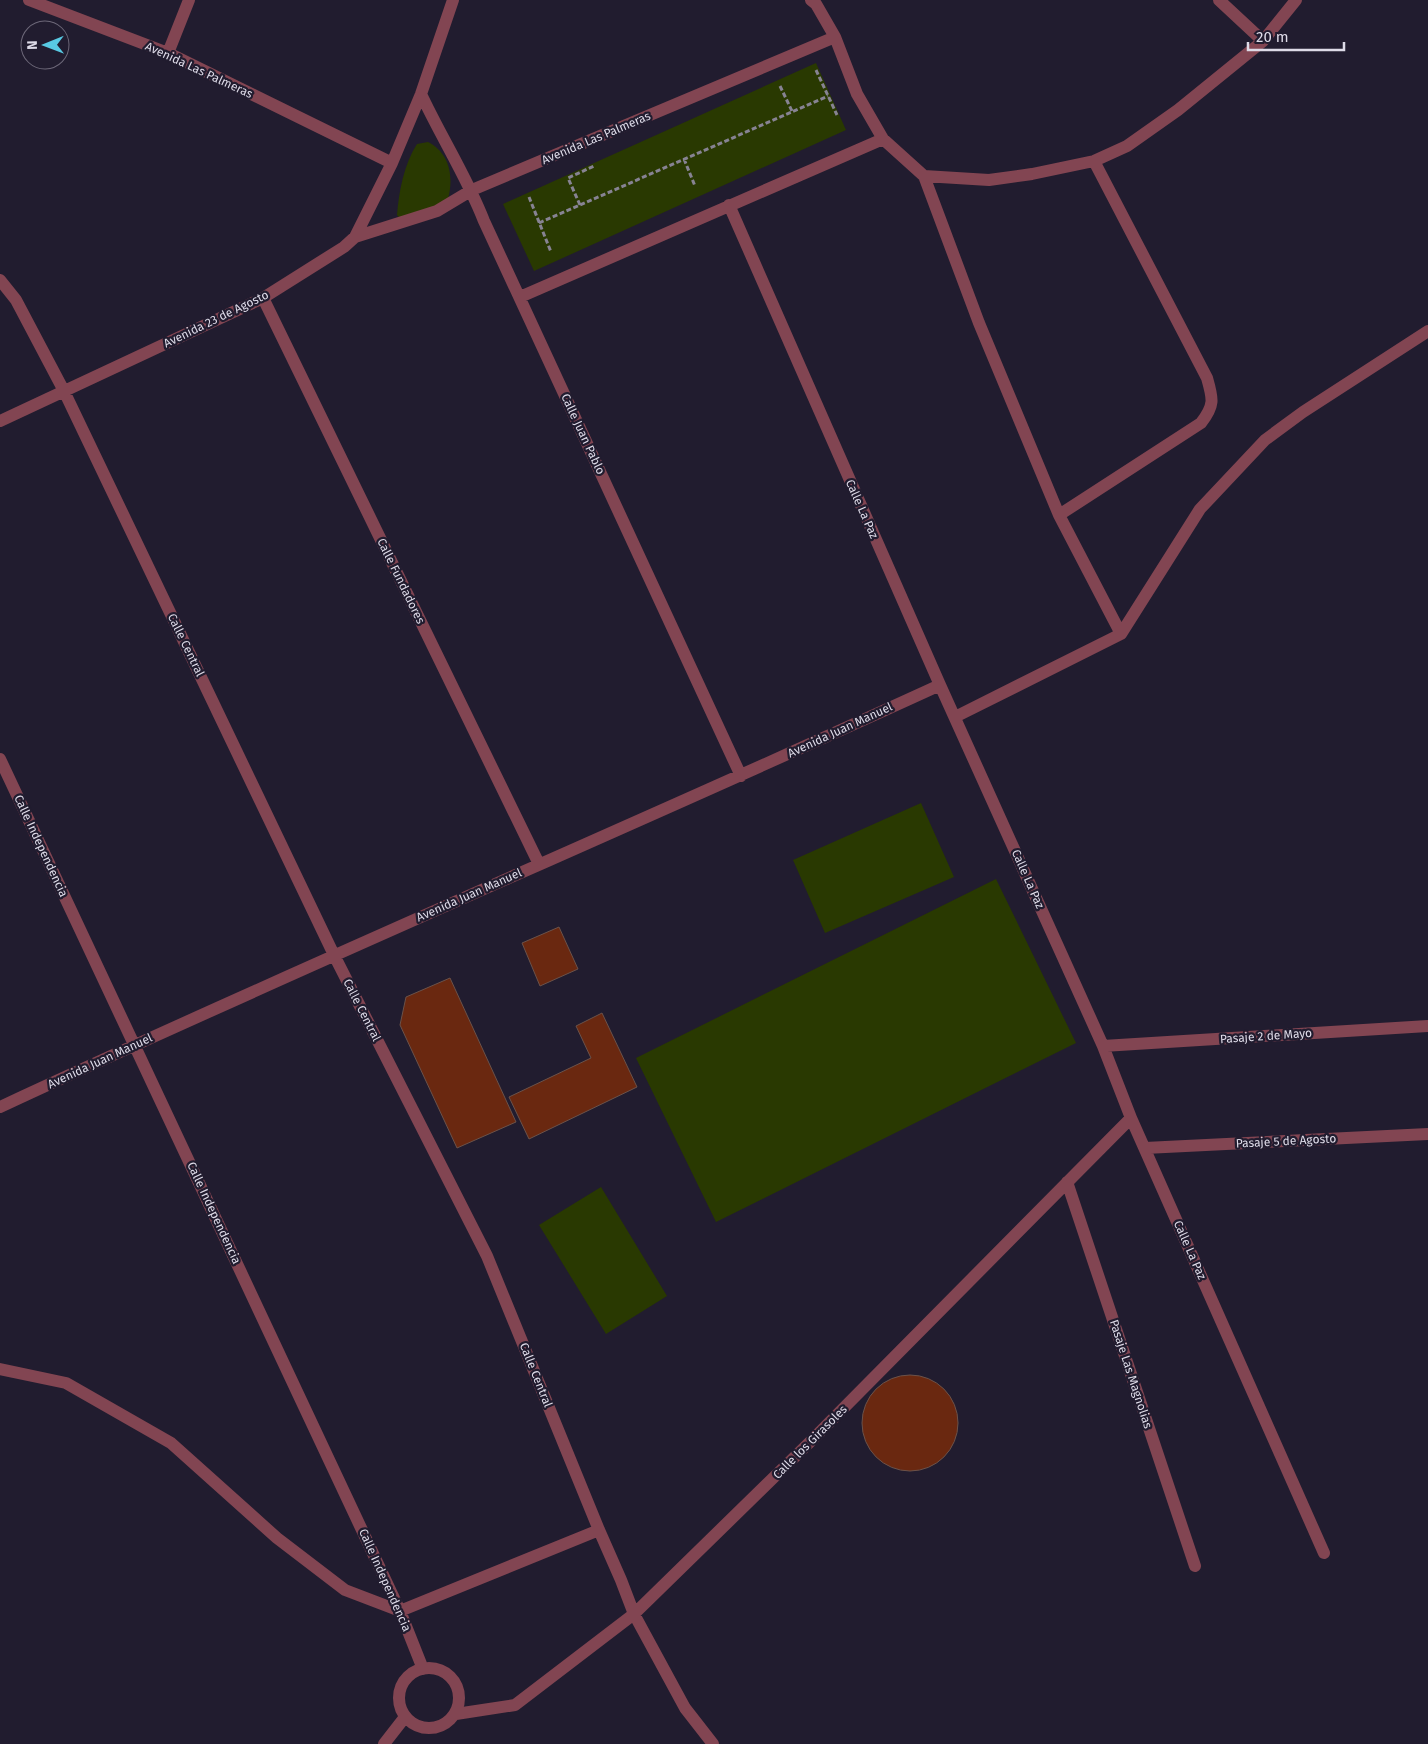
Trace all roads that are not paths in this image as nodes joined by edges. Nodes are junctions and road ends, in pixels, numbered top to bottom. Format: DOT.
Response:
graph roads {
  1 [pos="29,0"];
  2 [pos="189,0"];
  3 [pos="453,0"];
  4 [pos="811,0"];
  5 [pos="1219,0"];
  6 [pos="1296,0"];
  7 [pos="836,37"];
  8 [pos="1263,41"];
  9 [pos="168,54"];
  10 [pos="421,94"];
  11 [pos="883,139"];
  12 [pos="1094,161"];
  13 [pos="392,163"];
  14 [pos="924,176"];
  15 [pos="472,190"];
  16 [pos="728,206"];
  17 [pos="355,237"];
  18 [pos="0,280"];
  19 [pos="520,297"];
  20 [pos="263,298"];
  21 [pos="1428,331"];
  22 [pos="64,391"];
  23 [pos="0,421"];
  24 [pos="1059,515"];
  25 [pos="1121,634"];
  26 [pos="940,684"];
  27 [pos="955,717"];
  28 [pos="0,759"];
  29 [pos="741,776"];
  30 [pos="539,864"];
  31 [pos="334,955"];
  32 [pos="1428,1026"];
  33 [pos="135,1044"];
  34 [pos="1103,1046"];
  35 [pos="0,1107"];
  36 [pos="1131,1118"];
  37 [pos="1428,1134"];
  38 [pos="1144,1148"];
  39 [pos="1067,1182"];
  40 [pos="0,1370"];
  41 [pos="599,1530"];
  42 [pos="1324,1553"];
  43 [pos="1195,1566"];
  44 [pos="400,1611"];
  45 [pos="634,1614"];
  46 [pos="423,1668"];
  47 [pos="456,1714"];
  48 [pos="406,1717"];
  49 [pos="384,1744"];
  50 [pos="713,1744"];
  1 -- 9 [label="street, Avenida Las Palmeras"];
  2 -- 9 [label="street"];
  3 -- 10 [label="street, Avenida 23 de Agosto"];
  4 -- 7 [label="street"];
  5 -- 8 [label="street"];
  6 -- 8 [label="street"];
  7 -- 11 [label="street"];
  7 -- 15 [label="street, Avenida Las Palmeras"];
  8 -- 12 [label="street"];
  9 -- 13 [label="street, Avenida Las Palmeras"];
  10 -- 13 [label="street, Avenida 23 de Agosto"];
  10 -- 15 [label="street, Calle Juan Pablo"];
  11 -- 14 [label="street"];
  11 -- 16 [label="street"];
  12 -- 14 [label="street"];
  12 -- 24 [label="street"];
  13 -- 17 [label="street, Avenida 23 de Agosto"];
  14 -- 24 [label="street"];
  15 -- 17 [label="street, Avenida Las Palmeras"];
  15 -- 19 [label="street, Calle Juan Pablo"];
  16 -- 19 [label="street"];
  16 -- 26 [label="street, Calle La Paz"];
  17 -- 20 [label="street, Avenida 23 de Agosto"];
  18 -- 22 [label="street, Calle Central"];
  19 -- 29 [label="street, Calle Juan Pablo"];
  20 -- 22 [label="street, Avenida 23 de Agosto"];
  20 -- 30 [label="street, Calle Fundadores"];
  21 -- 25 [label="street"];
  22 -- 23 [label="street, Avenida 23 de Agosto"];
  22 -- 31 [label="street, Calle Central"];
  24 -- 25 [label="street"];
  25 -- 27 [label="street"];
  26 -- 27 [label="street, Calle La Paz"];
  26 -- 29 [label="street, Avenida Juan Manuel"];
  27 -- 34 [label="street, Calle La Paz"];
  28 -- 33 [label="street, Calle Independencia"];
  29 -- 30 [label="street, Avenida Juan Manuel"];
  30 -- 31 [label="street, Avenida Juan Manuel"];
  31 -- 33 [label="street, Avenida Juan Manuel"];
  31 -- 41 [label="street, Calle Central"];
  32 -- 34 [label="street, Pasaje 2 de Mayo"];
  33 -- 35 [label="street, Avenida Juan Manuel"];
  33 -- 44 [label="street, Calle Independencia"];
  34 -- 36 [label="street, Calle La Paz"];
  36 -- 38 [label="street, Calle La Paz"];
  36 -- 39 [label="street, Calle los Girasoles"];
  37 -- 38 [label="street, Pasaje 5 de Agosto"];
  38 -- 42 [label="street, Calle La Paz"];
  39 -- 43 [label="street, Pasaje Las Magnolias"];
  39 -- 45 [label="street, Calle los Girasoles"];
  40 -- 44 [label="street"];
  41 -- 44 [label="street"];
  41 -- 45 [label="street, Calle Central"];
  44 -- 46 [label="street, Calle Independencia"];
  45 -- 47 [label="street, Calle los Girasoles"];
  45 -- 50 [label="street, Calle Central"];
  46 -- 47 [label="street"];
  46 -- 48 [label="street"];
  47 -- 48 [label="street"];
  48 -- 49 [label="street"];
}
